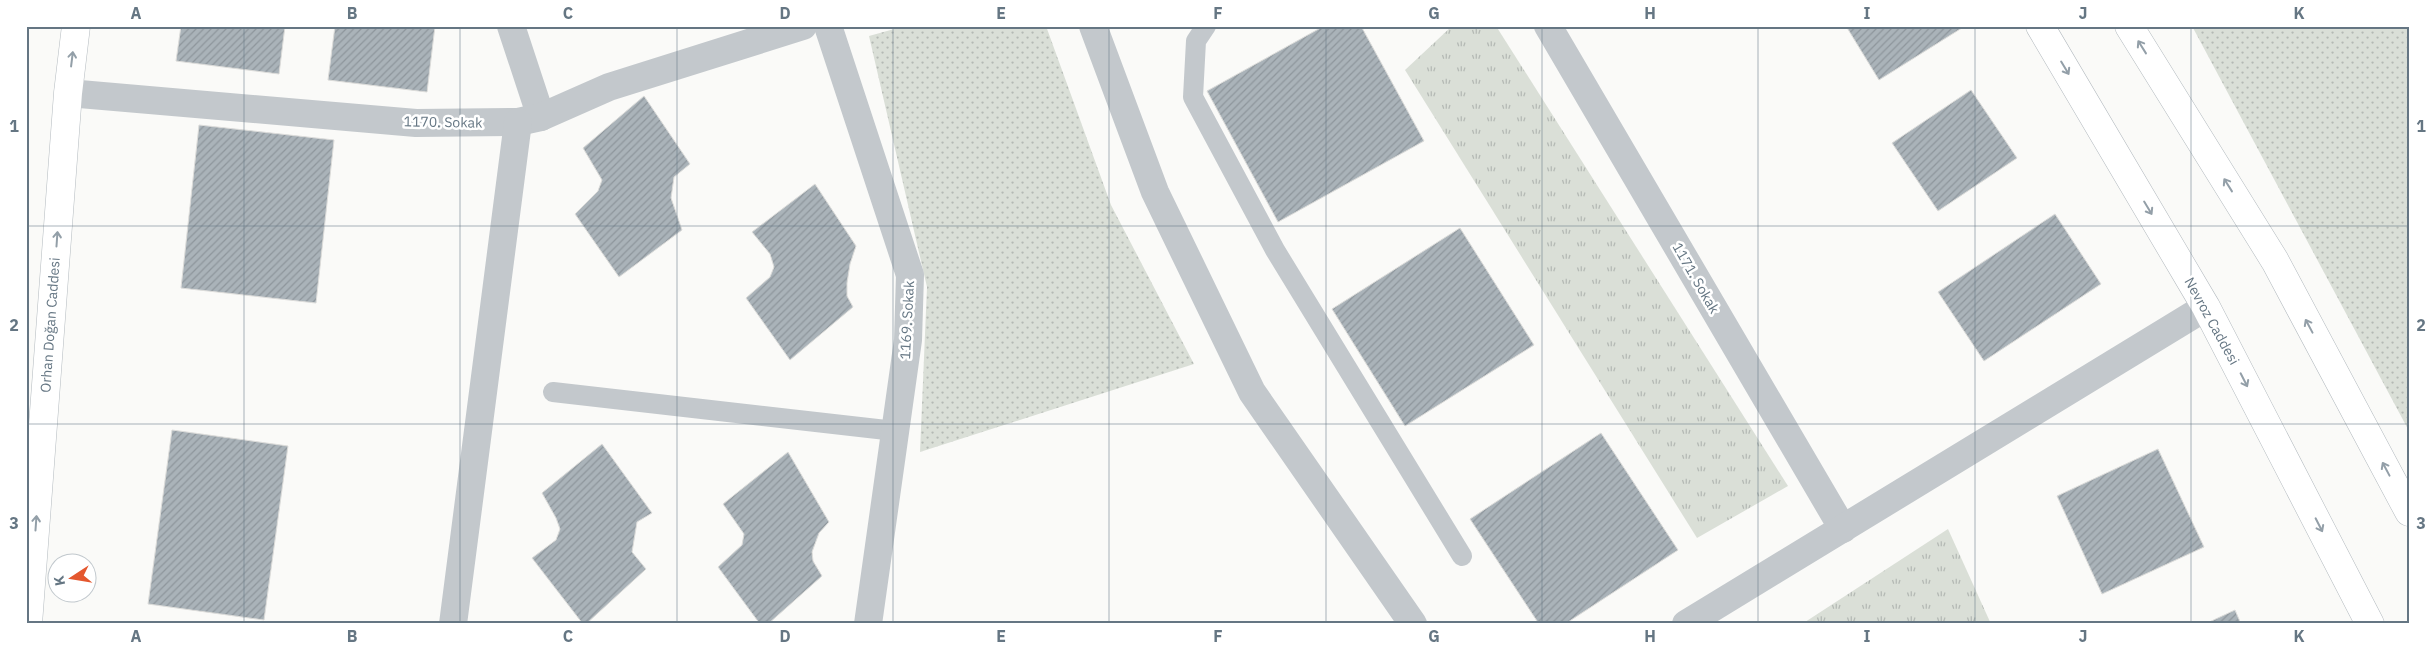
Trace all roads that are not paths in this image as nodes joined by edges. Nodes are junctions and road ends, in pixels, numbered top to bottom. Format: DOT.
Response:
graph roads {
  1 [pos="76,26"];
  2 [pos="511,26"];
  3 [pos="804,26"];
  4 [pos="828,26"];
  5 [pos="1093,26"];
  6 [pos="1206,26"];
  7 [pos="1548,26"];
  8 [pos="2040,26"];
  9 [pos="2129,26"];
  10 [pos="68,93"];
  11 [pos="529,120"];
  12 [pos="2206,307"];
  13 [pos="553,392"];
  14 [pos="895,431"];
  15 [pos="2409,512"];
  16 [pos="1843,529"];
  17 [pos="1462,556"];
  18 [pos="28,624"];
  19 [pos="453,624"];
  20 [pos="868,624"];
  21 [pos="1413,624"];
  22 [pos="1686,624"];
  23 [pos="2370,624"];
  10 -- 1 [label="main road, Orhan Doğan Caddesi, one-way"];
  2 -- 11 [label="street"];
  3 -- 11 [label="street, 1170. Sokak"];
  4 -- 14 [label="street, 1169. Sokak"];
  5 -- 21 [label="street"];
  6 -- 17 [label="lane"];
  7 -- 16 [label="street, 1171. Sokak"];
  8 -- 12 [label="main road, Nevroz Caddesi, one-way"];
  15 -- 9 [label="main road, one-way"];
  10 -- 11 [label="street, 1170. Sokak"];
  18 -- 10 [label="main road, Orhan Doğan Caddesi, one-way"];
  11 -- 19 [label="street"];
  12 -- 16 [label="street"];
  12 -- 23 [label="main road, Nevroz Caddesi, one-way"];
  13 -- 14 [label="lane"];
  14 -- 20 [label="street, 1169. Sokak"];
  16 -- 22 [label="street"];
}
